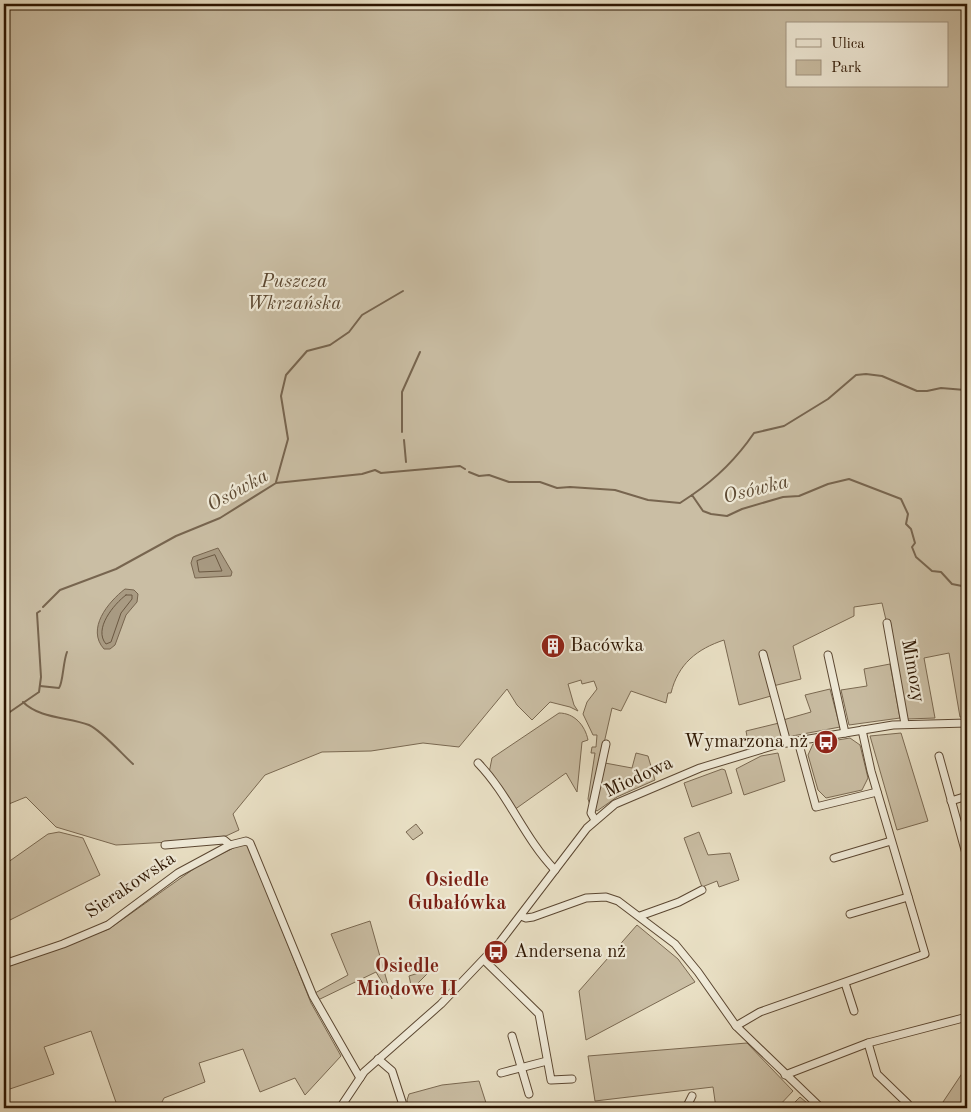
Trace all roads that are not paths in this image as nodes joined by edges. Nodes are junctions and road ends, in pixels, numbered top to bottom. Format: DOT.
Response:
graph roads {
  1 [pos="886,623"];
  2 [pos="763,654"];
  3 [pos="828,655"];
  4 [pos="967,723"];
  5 [pos="905,724"];
  6 [pos="862,730"];
  7 [pos="845,733"];
  8 [pos="798,741"];
  9 [pos="786,743"];
  10 [pos="606,744"];
  11 [pos="939,756"];
  12 [pos="478,763"];
  13 [pos="877,792"];
  14 [pos="967,796"];
  15 [pos="951,801"];
  16 [pos="595,820"];
  17 [pos="891,841"];
  18 [pos="165,845"];
  19 [pos="230,845"];
  20 [pos="966,847"];
  21 [pos="967,857"];
  22 [pos="834,858"];
  23 [pos="555,870"];
  24 [pos="702,890"];
  25 [pos="908,897"];
  26 [pos="850,914"];
  27 [pos="521,916"];
  28 [pos="640,916"];
  29 [pos="485,955"];
  30 [pos="4,964"];
  31 [pos="844,982"];
  32 [pos="854,1011"];
  33 [pos="967,1018"];
  34 [pos="736,1026"];
  35 [pos="512,1036"];
  36 [pos="868,1044"];
  37 [pos="378,1060"];
  38 [pos="547,1061"];
  39 [pos="521,1068"];
  40 [pos="501,1073"];
  41 [pos="785,1075"];
  42 [pos="360,1078"];
  43 [pos="572,1079"];
  44 [pos="529,1094"];
  45 [pos="692,1096"];
  46 [pos="908,1104"];
  47 [pos="340,1108"];
  48 [pos="404,1108"];
  49 [pos="686,1108"];
  50 [pos="821,1108"];
  1 -- 5 [label="street, Mimozy"];
  2 -- 9 [label="street"];
  3 -- 7 [label="street"];
  4 -- 5 [label="street, Miodowa"];
  5 -- 6 [label="street, Miodowa"];
  6 -- 7 [label="street, Miodowa"];
  6 -- 13 [label="street"];
  7 -- 8 [label="street, Miodowa"];
  8 -- 9 [label="street, Miodowa"];
  8 -- 13 [label="street"];
  9 -- 16 [label="street, Miodowa"];
  10 -- 16 [label="street"];
  11 -- 15 [label="street"];
  12 -- 23 [label="street"];
  13 -- 17 [label="street"];
  14 -- 15 [label="street"];
  15 -- 20 [label="street"];
  16 -- 23 [label="street, Miodowa"];
  17 -- 22 [label="street"];
  17 -- 25 [label="street"];
  18 -- 19 [label="street"];
  19 -- 30 [label="street, Sierakowska"];
  19 -- 42 [label="street, Sierakowska"];
  20 -- 21 [label="street"];
  23 -- 27 [label="street, Miodowa"];
  24 -- 28 [label="street"];
  25 -- 26 [label="street"];
  25 -- 31 [label="street"];
  27 -- 28 [label="street"];
  27 -- 29 [label="street, Miodowa"];
  28 -- 34 [label="street"];
  29 -- 37 [label="street, Miodowa"];
  29 -- 38 [label="street"];
  31 -- 32 [label="street"];
  31 -- 34 [label="street"];
  33 -- 36 [label="street"];
  34 -- 41 [label="street"];
  35 -- 39 [label="street"];
  36 -- 41 [label="street"];
  36 -- 46 [label="street"];
  37 -- 42 [label="street, Miodowa"];
  37 -- 48 [label="street"];
  38 -- 39 [label="street"];
  38 -- 43 [label="street"];
  39 -- 40 [label="street"];
  39 -- 44 [label="street"];
  41 -- 50 [label="street"];
  42 -- 47 [label="street, Miodowa"];
  45 -- 49 [label="street"];
}
